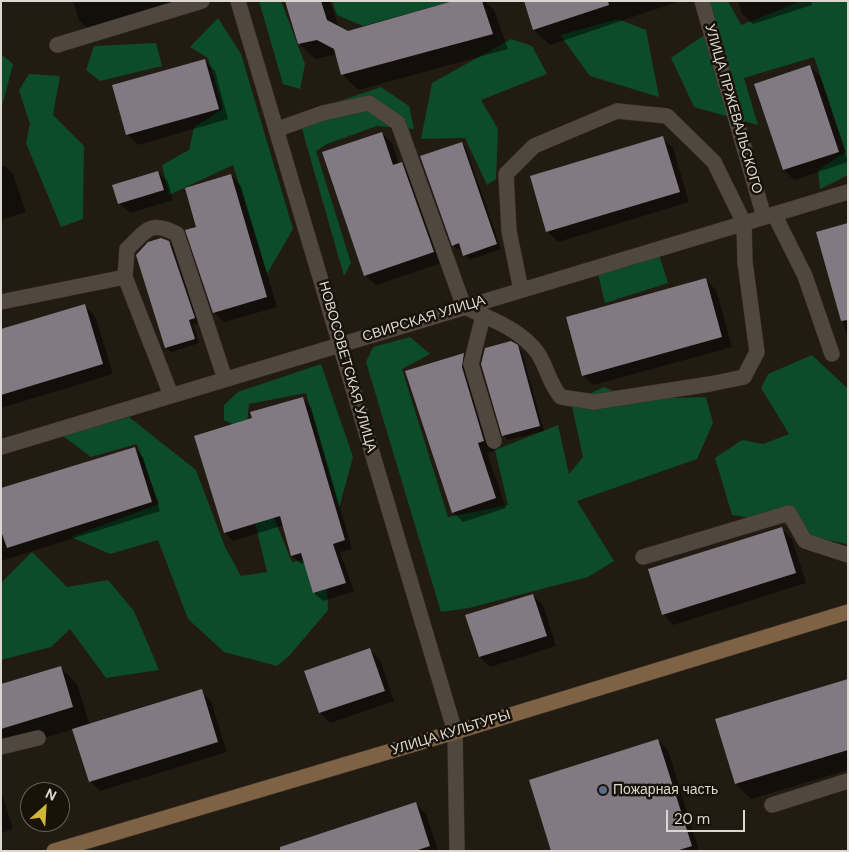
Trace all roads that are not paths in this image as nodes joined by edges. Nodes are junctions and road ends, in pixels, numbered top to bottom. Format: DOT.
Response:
graph roads {
  1 [pos="202,1"];
  2 [pos="238,1"];
  3 [pos="702,1"];
  4 [pos="57,44"];
  5 [pos="278,129"];
  6 [pos="848,192"];
  7 [pos="769,215"];
  8 [pos="744,223"];
  9 [pos="125,277"];
  10 [pos="521,290"];
  11 [pos="1,302"];
  12 [pos="464,307"];
  13 [pos="483,316"];
  14 [pos="340,344"];
  15 [pos="832,354"];
  16 [pos="225,379"];
  17 [pos="171,396"];
  18 [pos="494,441"];
  19 [pos="1,447"];
  20 [pos="848,555"];
  21 [pos="644,557"];
  22 [pos="848,612"];
  23 [pos="455,732"];
  24 [pos="38,738"];
  25 [pos="1,747"];
  26 [pos="848,781"];
  27 [pos="772,806"];
  28 [pos="54,851"];
  29 [pos="457,851"];
  1 -- 4 [label="street"];
  2 -- 5 [label="street, НОВОСОВЕТСКАЯ УЛИЦА"];
  3 -- 7 [label="street, УЛИЦА ПРЖЕВАЛЬСКОГО"];
  5 -- 12 [label="street"];
  5 -- 14 [label="street, НОВОСОВЕТСКАЯ УЛИЦА"];
  6 -- 7 [label="street, СВИРСКАЯ УЛИЦА"];
  7 -- 8 [label="street, СВИРСКАЯ УЛИЦА"];
  7 -- 15 [label="street, УЛИЦА ПРЖЕВАЛЬСКОГО"];
  8 -- 10 [label="street, СВИРСКАЯ УЛИЦА"];
  8 -- 10 [label="street"];
  8 -- 13 [label="street"];
  9 -- 11 [label="street"];
  9 -- 16 [label="street"];
  9 -- 17 [label="street"];
  10 -- 12 [label="street, СВИРСКАЯ УЛИЦА"];
  12 -- 13 [label="street"];
  12 -- 14 [label="street, СВИРСКАЯ УЛИЦА"];
  13 -- 18 [label="street"];
  14 -- 16 [label="street, СВИРСКАЯ УЛИЦА"];
  14 -- 23 [label="street, НОВОСОВЕТСКАЯ УЛИЦА"];
  16 -- 17 [label="street, СВИРСКАЯ УЛИЦА"];
  17 -- 19 [label="street, СВИРСКАЯ УЛИЦА"];
  20 -- 21 [label="street"];
  22 -- 23 [label="main road, УЛИЦА КУЛЬТУРЫ"];
  23 -- 28 [label="main road, УЛИЦА КУЛЬТУРЫ"];
  23 -- 29 [label="street, НОВОСОВЕТСКАЯ УЛИЦА"];
  24 -- 25 [label="street"];
  26 -- 27 [label="street"];
}
